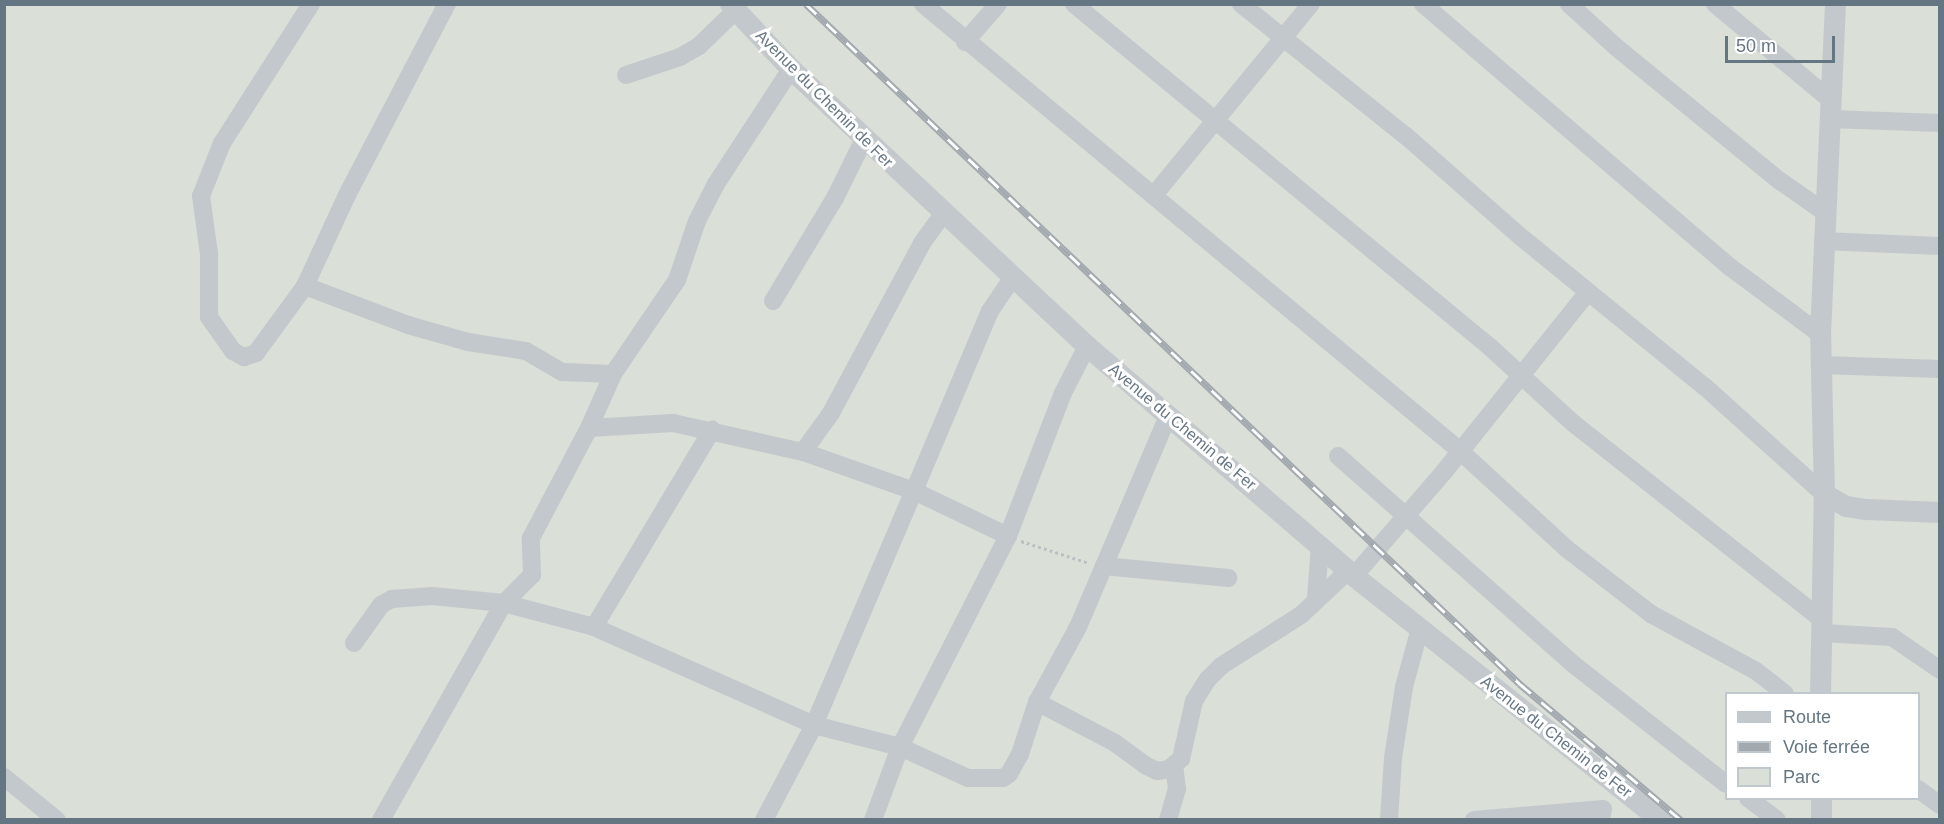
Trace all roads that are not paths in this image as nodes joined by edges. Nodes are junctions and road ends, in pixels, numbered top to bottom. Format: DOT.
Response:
graph roads {
  1 [pos="311,4"];
  2 [pos="447,4"];
  3 [pos="923,4"];
  4 [pos="998,4"];
  5 [pos="1074,4"];
  6 [pos="1241,4"];
  7 [pos="1311,4"];
  8 [pos="1423,4"];
  9 [pos="1569,4"];
  10 [pos="1715,4"];
  11 [pos="1835,4"];
  12 [pos="733,7"];
  13 [pos="1282,38"];
  14 [pos="965,42"];
  15 [pos="791,69"];
  16 [pos="626,75"];
  17 [pos="1832,110"];
  18 [pos="1216,121"];
  19 [pos="1940,123"];
  20 [pos="864,139"];
  21 [pos="1154,195"];
  22 [pos="1823,211"];
  23 [pos="943,214"];
  24 [pos="1823,241"];
  25 [pos="1940,246"];
  26 [pos="1013,276"];
  27 [pos="305,286"];
  28 [pos="1588,292"];
  29 [pos="773,301"];
  30 [pos="1820,334"];
  31 [pos="1087,346"];
  32 [pos="1820,365"];
  33 [pos="1940,369"];
  34 [pos="613,374"];
  35 [pos="1521,375"];
  36 [pos="1168,416"];
  37 [pos="589,428"];
  38 [pos="712,430"];
  39 [pos="1459,450"];
  40 [pos="803,452"];
  41 [pos="1338,456"];
  42 [pos="914,491"];
  43 [pos="1824,494"];
  44 [pos="1940,512"];
  45 [pos="1405,517"];
  46 [pos="1008,536"];
  47 [pos="1320,546"];
  48 [pos="1104,566"];
  49 [pos="1351,574"];
  50 [pos="1228,578"];
  51 [pos="1316,598"];
  52 [pos="504,603"];
  53 [pos="1822,626"];
  54 [pos="594,627"];
  55 [pos="1420,628"];
  56 [pos="354,643"];
  57 [pos="1940,670"];
  58 [pos="1784,692"];
  59 [pos="1820,692"];
  60 [pos="1037,702"];
  61 [pos="814,726"];
  62 [pos="900,747"];
  63 [pos="1174,766"];
  64 [pos="4,777"];
  65 [pos="1725,783"];
  66 [pos="1920,790"];
  67 [pos="1751,800"];
  68 [pos="1821,800"];
  69 [pos="1940,805"];
  70 [pos="57,819"];
  71 [pos="381,819"];
  72 [pos="764,819"];
  73 [pos="873,819"];
  74 [pos="1168,819"];
  75 [pos="1389,819"];
  76 [pos="1474,819"];
  77 [pos="1601,819"];
  78 [pos="1661,819"];
  79 [pos="1776,819"];
  80 [pos="1821,819"];
  1 -- 27 [label="street"];
  2 -- 27 [label="street"];
  3 -- 14 [label="street"];
  4 -- 14 [label="street"];
  5 -- 18 [label="street"];
  6 -- 13 [label="street"];
  7 -- 13 [label="street"];
  8 -- 30 [label="street"];
  9 -- 22 [label="street"];
  10 -- 17 [label="street"];
  11 -- 17 [label="street"];
  12 -- 15 [label="street, Avenue du Chemin de Fer"];
  12 -- 16 [label="street"];
  13 -- 18 [label="street"];
  13 -- 28 [label="street"];
  14 -- 21 [label="street"];
  15 -- 20 [label="street, Avenue du Chemin de Fer"];
  15 -- 34 [label="street"];
  17 -- 19 [label="street"];
  17 -- 22 [label="street"];
  18 -- 21 [label="street"];
  18 -- 35 [label="street"];
  20 -- 23 [label="street, Avenue du Chemin de Fer"];
  20 -- 29 [label="street"];
  21 -- 39 [label="street"];
  22 -- 24 [label="street"];
  23 -- 26 [label="street, Avenue du Chemin de Fer"];
  23 -- 40 [label="street"];
  24 -- 25 [label="street"];
  24 -- 30 [label="street"];
  26 -- 31 [label="street, Avenue du Chemin de Fer"];
  26 -- 42 [label="street"];
  27 -- 34 [label="street"];
  28 -- 35 [label="street"];
  28 -- 43 [label="street"];
  30 -- 32 [label="street"];
  31 -- 36 [label="street, Avenue du Chemin de Fer"];
  31 -- 46 [label="street"];
  32 -- 33 [label="street"];
  32 -- 43 [label="street"];
  34 -- 37 [label="street"];
  35 -- 39 [label="street"];
  35 -- 53 [label="street"];
  36 -- 47 [label="street, Avenue du Chemin de Fer"];
  36 -- 48 [label="street"];
  37 -- 38 [label="street"];
  37 -- 52 [label="street"];
  38 -- 40 [label="street"];
  38 -- 54 [label="street"];
  39 -- 45 [label="street"];
  39 -- 58 [label="street"];
  40 -- 42 [label="street"];
  41 -- 45 [label="street"];
  42 -- 46 [label="street"];
  42 -- 61 [label="street"];
  43 -- 44 [label="street"];
  43 -- 53 [label="street"];
  45 -- 49 [label="street"];
  45 -- 65 [label="street"];
  46 -- 62 [label="street"];
  47 -- 49 [label="street, Avenue du Chemin de Fer"];
  47 -- 51 [label="street"];
  48 -- 50 [label="street"];
  48 -- 60 [label="street"];
  49 -- 51 [label="street"];
  49 -- 55 [label="street, Avenue du Chemin de Fer"];
  51 -- 63 [label="street"];
  52 -- 54 [label="street"];
  52 -- 56 [label="street"];
  52 -- 71 [label="street"];
  53 -- 57 [label="street"];
  53 -- 59 [label="street"];
  54 -- 61 [label="street"];
  55 -- 75 [label="street"];
  55 -- 78 [label="street, Avenue du Chemin de Fer"];
  60 -- 62 [label="street"];
  60 -- 63 [label="street"];
  61 -- 62 [label="street"];
  61 -- 72 [label="street"];
  62 -- 73 [label="street"];
  63 -- 74 [label="street"];
  64 -- 70 [label="street"];
  66 -- 69 [label="street"];
  67 -- 79 [label="street"];
  68 -- 80 [label="street"];
  76 -- 77 [label="street"];
}
